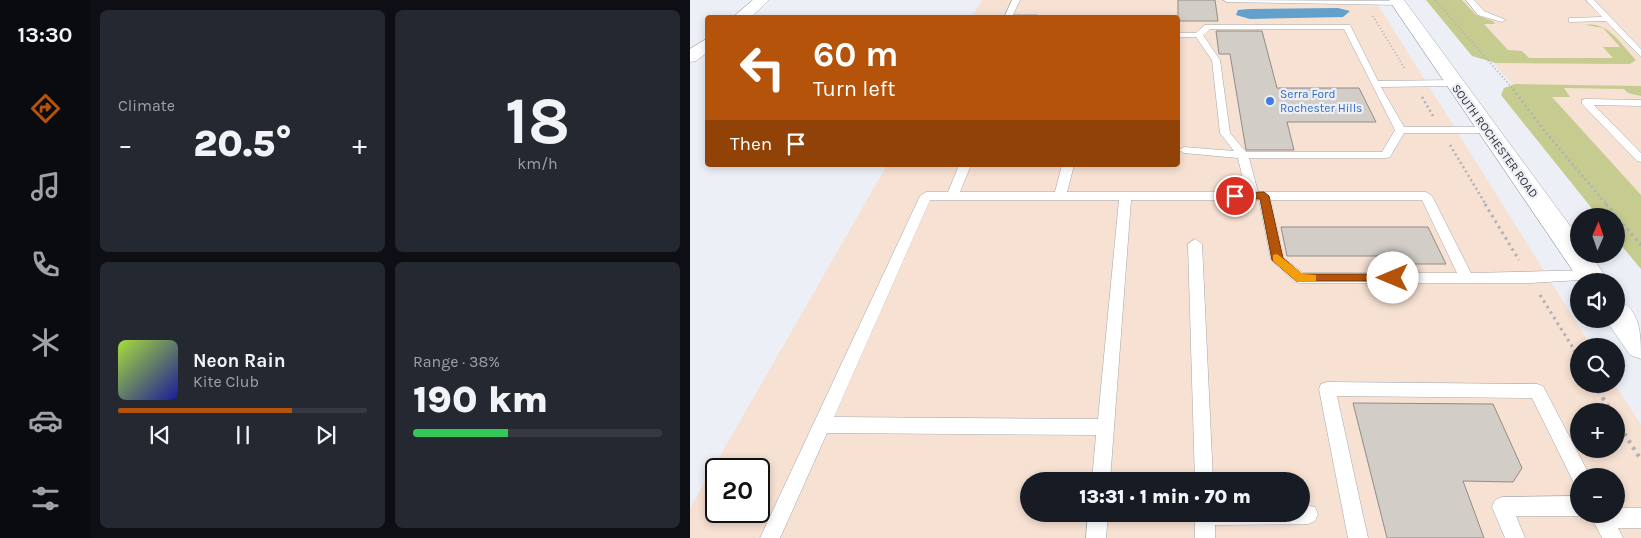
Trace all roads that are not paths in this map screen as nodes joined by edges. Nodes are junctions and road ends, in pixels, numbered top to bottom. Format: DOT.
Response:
graph roads {
  1 [pos="762,0"];
  2 [pos="1016,0"];
  3 [pos="1227,0"];
  4 [pos="1470,0"];
  5 [pos="1590,0"];
  6 [pos="1397,1"];
  7 [pos="744,15"];
  8 [pos="1009,15"];
  9 [pos="1608,19"];
  10 [pos="1502,20"];
  11 [pos="1572,20"];
  12 [pos="1180,35"];
  13 [pos="1198,35"];
  14 [pos="705,45"];
  15 [pos="1641,54"];
  16 [pos="690,57"];
  17 [pos="1453,83"];
  18 [pos="1375,84"];
  19 [pos="1641,103"];
  20 [pos="1400,130"];
  21 [pos="1487,130"];
  22 [pos="1184,150"];
  23 [pos="1243,155"];
  24 [pos="1641,160"];
  25 [pos="964,167"];
  26 [pos="1068,167"];
  27 [pos="952,196"];
  28 [pos="1259,196"];
  29 [pos="1060,197"];
  30 [pos="1125,197"];
  31 [pos="1195,244"];
  32 [pos="1589,273"];
  33 [pos="1467,278"];
  34 [pos="1570,278"];
  35 [pos="1625,324"];
  36 [pos="1641,346"];
  37 [pos="822,424"];
  38 [pos="1106,427"];
  39 [pos="1577,468"];
  40 [pos="1102,472"];
  41 [pos="1204,472"];
  42 [pos="1570,506"];
  43 [pos="1625,517"];
  44 [pos="1641,518"];
  45 [pos="1097,522"];
  46 [pos="1205,522"];
  47 [pos="1605,523"];
  48 [pos="770,538"];
  49 [pos="1096,538"];
  50 [pos="1205,538"];
  51 [pos="1358,538"];
  52 [pos="1515,538"];
  53 [pos="1613,538"];
  1 -- 7 [label="main road"];
  2 -- 8 [label="lane"];
  3 -- 6 [label="lane"];
  4 -- 10 [label="lane"];
  5 -- 9 [label="lane"];
  6 -- 17 [label="main road, SOUTH ROCHESTER ROAD"];
  9 -- 11 [label="lane"];
  9 -- 15 [label="lane"];
  12 -- 13 [label="lane"];
  13 -- 18 [label="lane"];
  13 -- 23 [label="lane"];
  14 -- 16 [label="main road"];
  17 -- 18 [label="lane"];
  17 -- 21 [label="main road, SOUTH ROCHESTER ROAD"];
  18 -- 20 [label="lane"];
  19 -- 24 [label="lane"];
  20 -- 21 [label="lane"];
  20 -- 23 [label="lane"];
  21 -- 32 [label="main road, SOUTH ROCHESTER ROAD"];
  22 -- 23 [label="lane"];
  23 -- 28 [label="lane"];
  25 -- 27 [label="lane"];
  26 -- 29 [label="lane"];
  27 -- 29 [label="lane"];
  27 -- 37 [label="lane"];
  28 -- 30 [label="lane"];
  28 -- 33 [label="lane"];
  28 -- 33 [label="lane"];
  29 -- 30 [label="lane"];
  30 -- 38 [label="lane"];
  31 -- 41 [label="lane"];
  33 -- 34 [label="lane"];
  35 -- 36 [label="main road"];
  37 -- 38 [label="lane"];
  37 -- 48 [label="lane"];
  38 -- 40 [label="lane"];
  39 -- 51 [label="lane"];
  42 -- 52 [label="lane"];
  43 -- 44 [label="lane"];
  45 -- 49 [label="lane"];
  46 -- 50 [label="lane"];
  47 -- 53 [label="lane"];
}
